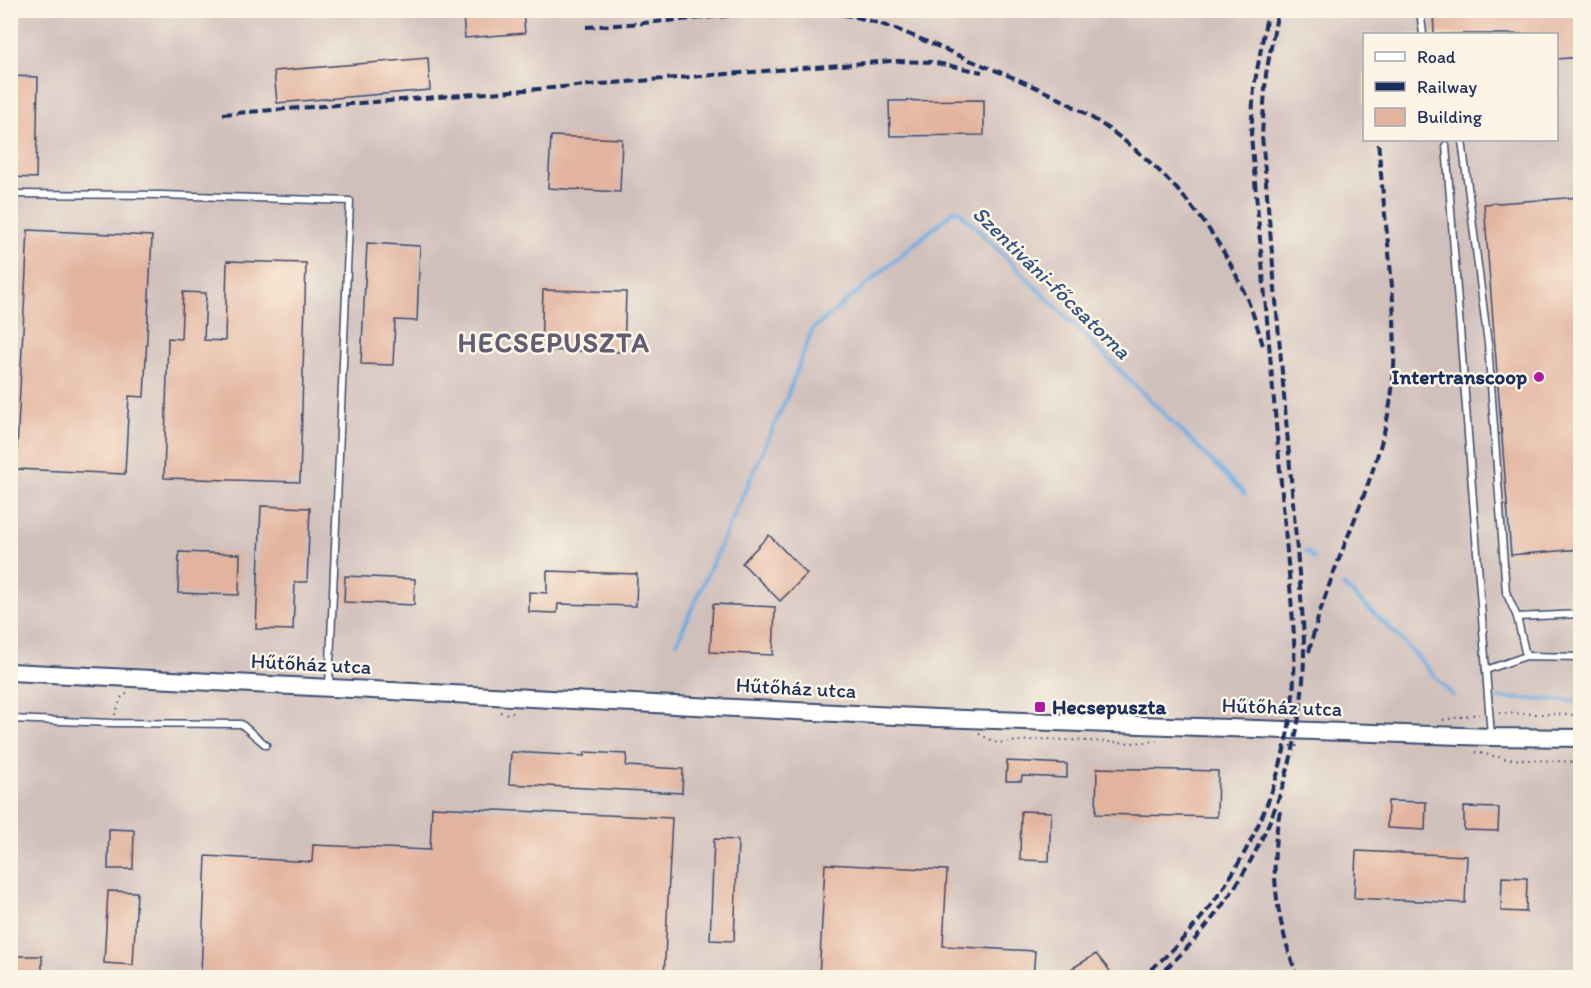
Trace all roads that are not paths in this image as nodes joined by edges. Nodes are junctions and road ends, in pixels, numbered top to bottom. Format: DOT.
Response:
graph roads {
  1 [pos="1420,10"];
  2 [pos="1422,33"];
  3 [pos="1462,141"];
  4 [pos="1446,145"];
  5 [pos="10,194"];
  6 [pos="1581,614"];
  7 [pos="1517,617"];
  8 [pos="1526,656"];
  9 [pos="1581,657"];
  10 [pos="1486,670"];
  11 [pos="10,672"];
  12 [pos="329,688"];
  13 [pos="10,719"];
  14 [pos="1491,737"];
  15 [pos="1581,738"];
  16 [pos="266,745"];
  1 -- 2 [label="lane"];
  3 -- 7 [label="lane"];
  4 -- 10 [label="lane"];
  5 -- 12 [label="lane"];
  6 -- 7 [label="lane"];
  7 -- 8 [label="lane"];
  8 -- 9 [label="lane"];
  8 -- 10 [label="lane"];
  10 -- 14 [label="lane"];
  11 -- 12 [label="street, Hűtőház utca"];
  12 -- 14 [label="street, Hűtőház utca"];
  13 -- 16 [label="lane"];
  14 -- 15 [label="street, Hűtőház utca"];
}
